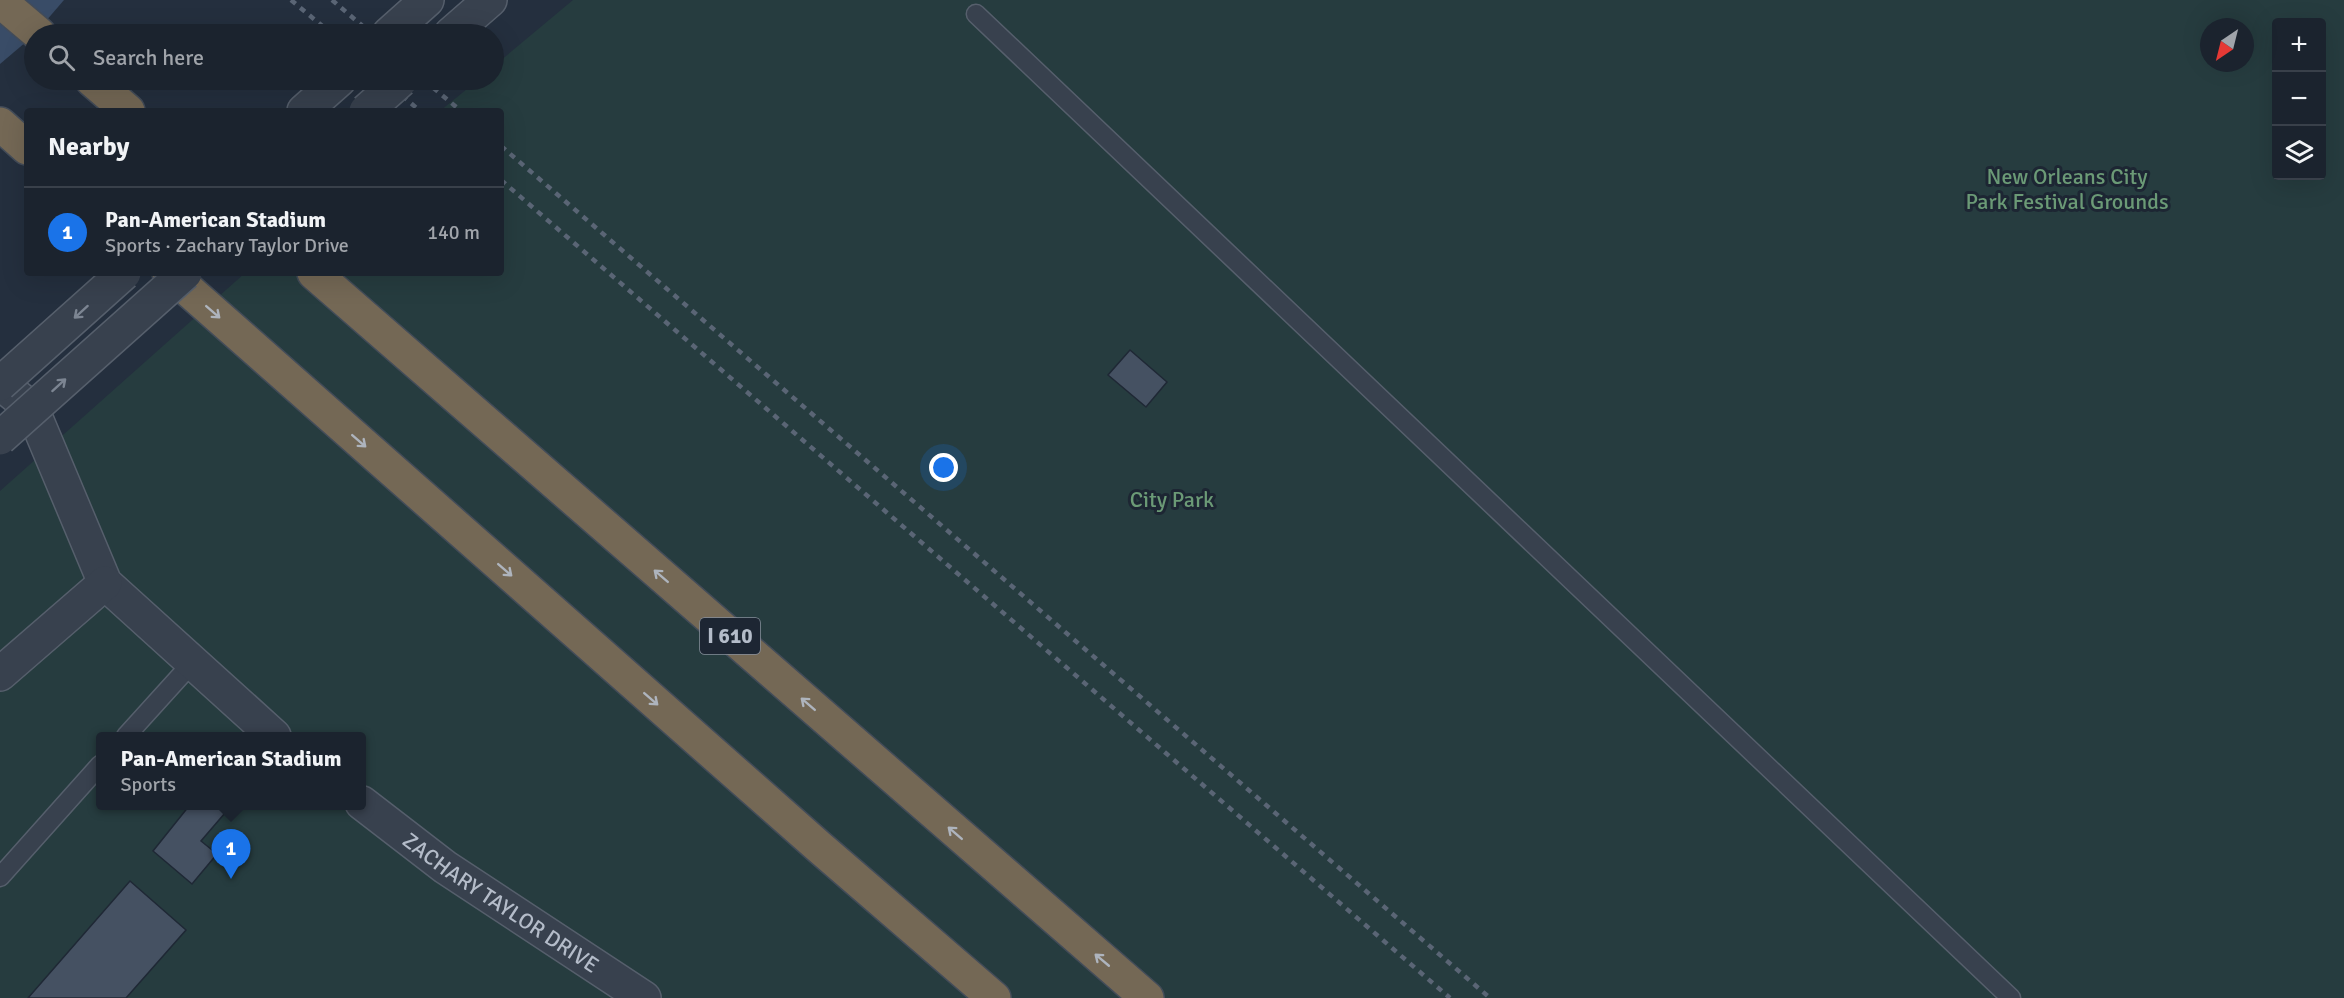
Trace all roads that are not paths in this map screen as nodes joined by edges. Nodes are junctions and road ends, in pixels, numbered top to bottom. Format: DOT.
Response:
graph roads {
  1 [pos="427,0"];
  2 [pos="490,0"];
  3 [pos="0,1"];
  4 [pos="976,14"];
  5 [pos="27,24"];
  6 [pos="399,24"];
  7 [pos="462,24"];
  8 [pos="104,90"];
  9 [pos="328,90"];
  10 [pos="390,90"];
  11 [pos="125,108"];
  12 [pos="307,108"];
  13 [pos="369,108"];
  14 [pos="121,276"];
  15 [pos="172,276"];
  16 [pos="182,276"];
  17 [pos="317,276"];
  18 [pos="0,384"];
  19 [pos="0,438"];
  20 [pos="105,583"];
  21 [pos="193,662"];
  22 [pos="0,674"];
  23 [pos="130,732"];
  24 [pos="270,732"];
  25 [pos="96,769"];
  26 [pos="366,806"];
  27 [pos="0,877"];
  28 [pos="644,998"];
  29 [pos="994,998"];
  30 [pos="1147,998"];
  31 [pos="2011,998"];
  1 -- 6 [label="street"];
  2 -- 7 [label="street"];
  3 -- 5 [label="highway"];
  4 -- 31 [label="lane"];
  8 -- 11 [label="highway"];
  9 -- 12 [label="street"];
  10 -- 13 [label="street, bridge"];
  14 -- 18 [label="street, one-way, bridge"];
  15 -- 29 [label="highway, one-way"];
  19 -- 16 [label="street, one-way, bridge"];
  30 -- 17 [label="highway, I 610, one-way"];
  18 -- 20 [label="street"];
  20 -- 21 [label="street"];
  20 -- 22 [label="street"];
  21 -- 23 [label="lane"];
  21 -- 24 [label="street"];
  25 -- 27 [label="lane"];
  26 -- 28 [label="street, ZACHARY TAYLOR DRIVE"];
}
